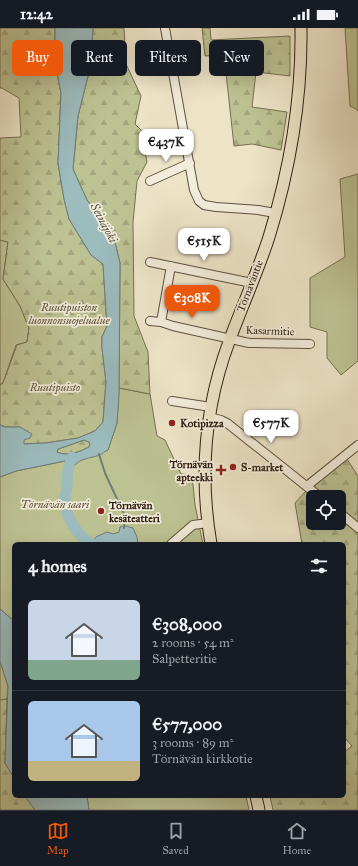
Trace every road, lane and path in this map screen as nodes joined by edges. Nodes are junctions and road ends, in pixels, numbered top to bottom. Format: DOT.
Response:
graph roads {
  1 [pos="165,28"];
  2 [pos="301,28"];
  3 [pos="190,163"];
  4 [pos="150,181"];
  5 [pos="275,213"];
  6 [pos="150,262"];
  7 [pos="171,266"];
  8 [pos="252,283"];
  9 [pos="150,321"];
  10 [pos="161,322"];
  11 [pos="230,339"];
  12 [pos="310,344"];
  13 [pos="172,401"];
  14 [pos="210,412"];
  15 [pos="358,445"];
  16 [pos="306,486"];
  17 [pos="311,490"];
  18 [pos="346,518"];
  19 [pos="208,523"];
  20 [pos="358,528"];
  21 [pos="173,542"];
  22 [pos="212,542"];
  23 [pos="256,798"];
  24 [pos="258,810"];
  1 -- 3 [label="street"];
  2 -- 5 [label="main road, Törnäväntie"];
  3 -- 4 [label="street"];
  3 -- 5 [label="street"];
  5 -- 8 [label="main road, Törnäväntie"];
  6 -- 7 [label="street"];
  7 -- 8 [label="street"];
  7 -- 10 [label="street"];
  8 -- 11 [label="main road, Törnäväntie"];
  9 -- 10 [label="street, Kasarmitie"];
  10 -- 11 [label="street, Kasarmitie"];
  11 -- 12 [label="street, Kasarmitie"];
  11 -- 14 [label="main road, Törnäväntie"];
  13 -- 14 [label="street"];
  14 -- 16 [label="street"];
  14 -- 19 [label="main road, Törnäväntie"];
  15 -- 16 [label="street"];
  16 -- 17 [label="street"];
  18 -- 20 [label="street"];
  19 -- 21 [label="street"];
  19 -- 22 [label="main road, Törnäväntie"];
  23 -- 24 [label="main road"];
}
